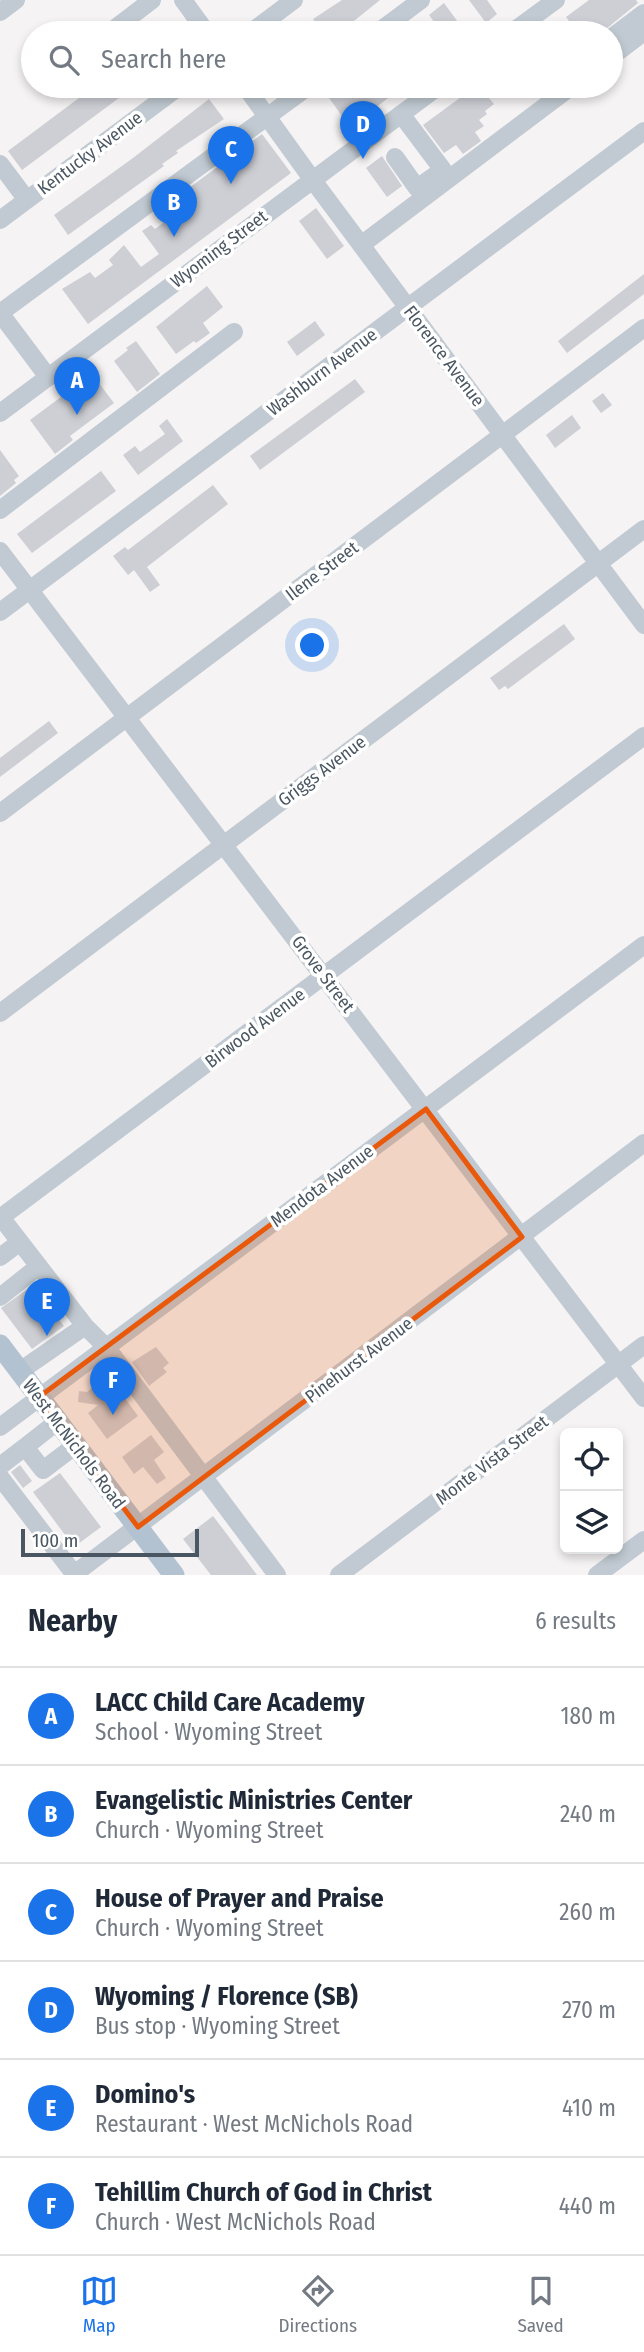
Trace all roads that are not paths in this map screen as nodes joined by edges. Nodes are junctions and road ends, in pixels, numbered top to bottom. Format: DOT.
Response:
graph roads {
  1 [pos="16,0"];
  2 [pos="152,0"];
  3 [pos="183,0"];
  4 [pos="294,0"];
  5 [pos="421,0"];
  6 [pos="556,0"];
  7 [pos="0,12"];
  8 [pos="644,13"];
  9 [pos="125,21"];
  10 [pos="198,21"];
  11 [pos="266,21"];
  12 [pos="393,21"];
  13 [pos="527,21"];
  14 [pos="623,29"];
  15 [pos="644,32"];
  16 [pos="623,48"];
  17 [pos="164,98"];
  18 [pos="254,98"];
  19 [pos="293,98"];
  20 [pos="423,98"];
  21 [pos="556,98"];
  22 [pos="401,114"];
  23 [pos="268,117"];
  24 [pos="644,131"];
  25 [pos="394,157"];
  26 [pos="0,164"];
  27 [pos="312,179"];
  28 [pos="27,200"];
  29 [pos="0,220"];
  30 [pos="361,245"];
  31 [pos="408,308"];
  32 [pos="0,313"];
  33 [pos="644,328"];
  34 [pos="234,332"];
  35 [pos="48,377"];
  36 [pos="0,413"];
  37 [pos="502,435"];
  38 [pos="0,510"];
  39 [pos="644,528"];
  40 [pos="0,551"];
  41 [pos="598,563"];
  42 [pos="29,590"];
  43 [pos="0,612"];
  44 [pos="644,625"];
  45 [pos="127,719"];
  46 [pos="644,736"];
  47 [pos="0,813"];
  48 [pos="224,844"];
  49 [pos="644,944"];
  50 [pos="325,975"];
  51 [pos="0,1013"];
  52 [pos="425,1109"];
  53 [pos="644,1143"];
  54 [pos="0,1217"];
  55 [pos="522,1237"];
  56 [pos="20,1242"];
  57 [pos="0,1257"];
  58 [pos="39,1266"];
  59 [pos="0,1297"];
  60 [pos="85,1326"];
  61 [pos="0,1345"];
  62 [pos="644,1345"];
  63 [pos="107,1348"];
  64 [pos="619,1364"];
  65 [pos="20,1371"];
  66 [pos="39,1397"];
  67 [pos="644,1398"];
  68 [pos="58,1421"];
  69 [pos="0,1427"];
  70 [pos="76,1445"];
  71 [pos="25,1447"];
  72 [pos="0,1466"];
  73 [pos="204,1476"];
  74 [pos="0,1477"];
  75 [pos="138,1527"];
  76 [pos="644,1540"];
  77 [pos="74,1575"];
  78 [pos="174,1575"];
  79 [pos="277,1575"];
  80 [pos="340,1575"];
  81 [pos="597,1575"];
  1 -- 7 [label="street"];
  2 -- 9 [label="street"];
  3 -- 10 [label="street"];
  4 -- 11 [label="street"];
  5 -- 12 [label="street"];
  6 -- 13 [label="street"];
  8 -- 14 [label="street"];
  15 -- 16 [label="street"];
  17 -- 28 [label="street, Kentucky Avenue"];
  18 -- 23 [label="street, Florence Avenue"];
  19 -- 23 [label="street"];
  20 -- 22 [label="street, Wyoming Street"];
  21 -- 30 [label="street"];
  22 -- 25 [label="street"];
  22 -- 27 [label="street, Wyoming Street"];
  23 -- 27 [label="street, Florence Avenue"];
  23 -- 32 [label="street"];
  24 -- 31 [label="street, Washburn Avenue"];
  26 -- 28 [label="street"];
  27 -- 30 [label="street, Florence Avenue"];
  27 -- 35 [label="street, Wyoming Street"];
  28 -- 29 [label="street, Kentucky Avenue"];
  30 -- 31 [label="street, Florence Avenue"];
  31 -- 37 [label="street, Florence Avenue"];
  31 -- 42 [label="street, Washburn Avenue"];
  32 -- 35 [label="street"];
  33 -- 37 [label="street, Ilene Street"];
  34 -- 38 [label="street"];
  35 -- 36 [label="street, Wyoming Street"];
  37 -- 41 [label="street, Florence Avenue"];
  37 -- 45 [label="street, Ilene Street"];
  39 -- 41 [label="street, Griggs Avenue"];
  40 -- 42 [label="street, Grove Street"];
  41 -- 44 [label="street, Florence Avenue"];
  41 -- 48 [label="street, Griggs Avenue"];
  42 -- 43 [label="street, Washburn Avenue"];
  42 -- 45 [label="street, Grove Street"];
  45 -- 47 [label="street, Ilene Street"];
  45 -- 48 [label="street, Grove Street"];
  46 -- 50 [label="street, Birwood Avenue"];
  48 -- 50 [label="street, Grove Street"];
  48 -- 51 [label="street, Griggs Avenue"];
  49 -- 52 [label="street, Mendota Avenue"];
  50 -- 52 [label="street, Grove Street"];
  50 -- 54 [label="street, Birwood Avenue"];
  52 -- 55 [label="street, Grove Street"];
  52 -- 63 [label="street, Mendota Avenue"];
  53 -- 55 [label="street, Pinehurst Avenue"];
  54 -- 56 [label="street"];
  55 -- 64 [label="street, Grove Street"];
  55 -- 73 [label="street, Pinehurst Avenue"];
  56 -- 57 [label="street"];
  56 -- 58 [label="street"];
  58 -- 59 [label="street"];
  58 -- 60 [label="street"];
  60 -- 63 [label="street"];
  60 -- 65 [label="street"];
  61 -- 65 [label="main road, West McNichols Road"];
  62 -- 64 [label="street, Monte Vista Street"];
  63 -- 66 [label="street, Mendota Avenue"];
  63 -- 73 [label="street"];
  64 -- 67 [label="street, Grove Street"];
  64 -- 80 [label="street, Monte Vista Street"];
  65 -- 66 [label="main road, West McNichols Road"];
  66 -- 68 [label="main road, West McNichols Road"];
  66 -- 69 [label="street, Mendota Avenue"];
  68 -- 70 [label="main road, West McNichols Road"];
  68 -- 71 [label="street"];
  70 -- 71 [label="street"];
  70 -- 75 [label="main road, West McNichols Road"];
  71 -- 72 [label="street"];
  73 -- 75 [label="street, Pinehurst Avenue"];
  73 -- 79 [label="street"];
  74 -- 77 [label="street"];
  75 -- 77 [label="street, Pinehurst Avenue"];
  75 -- 78 [label="main road, West McNichols Road"];
  76 -- 81 [label="street"];
}
